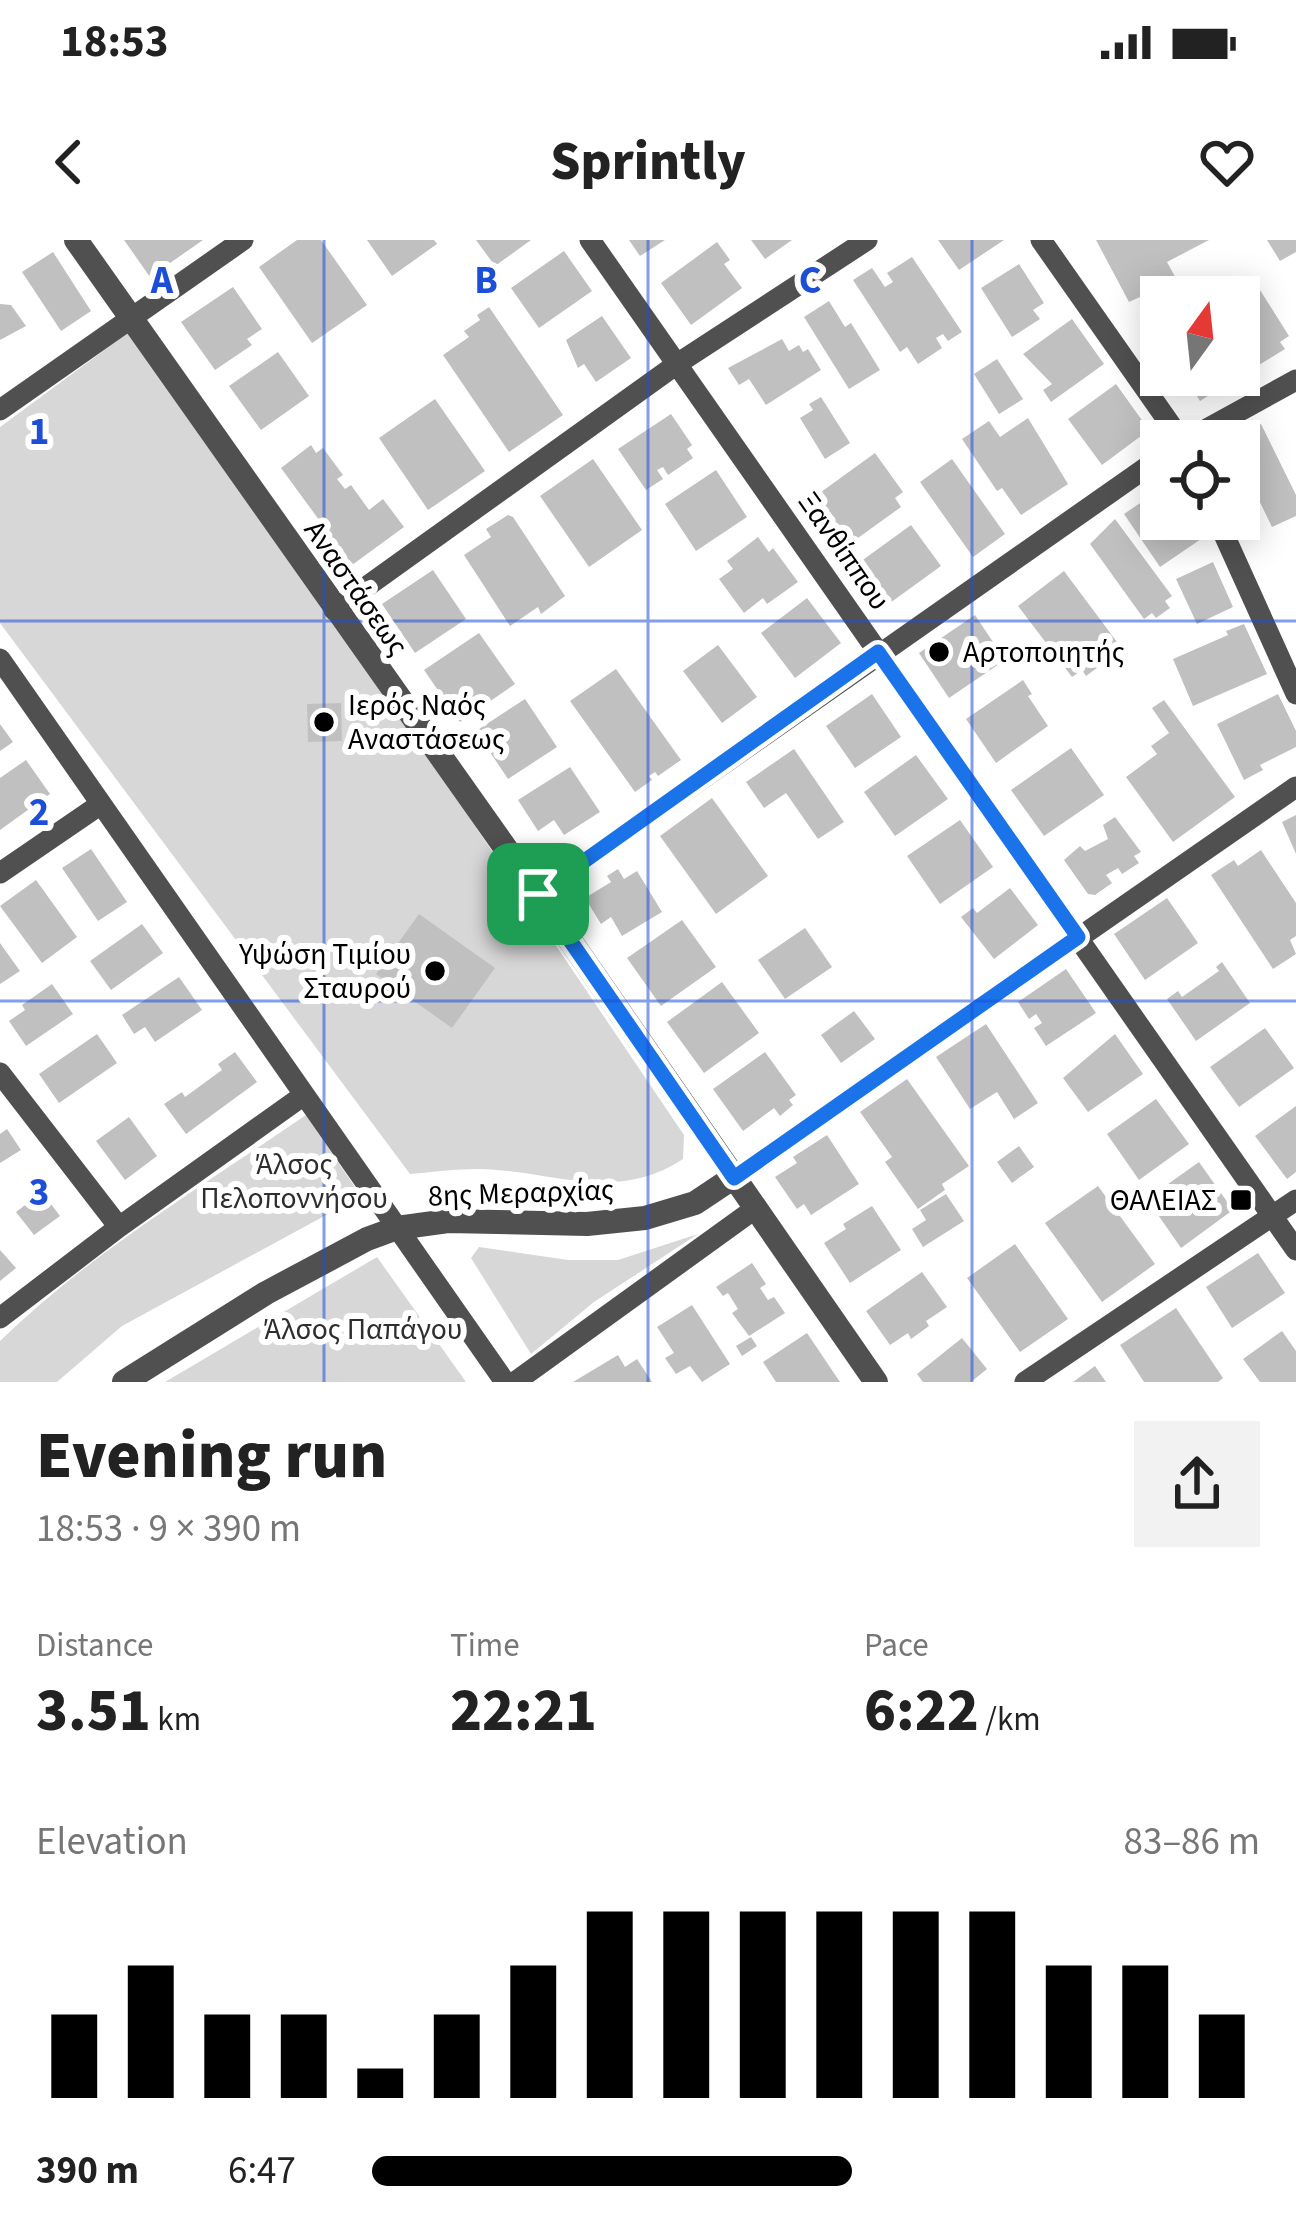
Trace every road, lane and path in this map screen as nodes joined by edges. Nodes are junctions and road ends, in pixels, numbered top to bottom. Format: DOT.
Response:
graph roads {
  1 [pos="76,240"];
  2 [pos="243,240"];
  3 [pos="590,240"];
  4 [pos="867,240"];
  5 [pos="1041,240"];
  6 [pos="131,317"];
  7 [pos="677,364"];
  8 [pos="1296,380"];
  9 [pos="0,410"];
  10 [pos="1168,420"];
  11 [pos="1222,420"];
  12 [pos="1140,471"];
  13 [pos="1226,540"];
  14 [pos="334,610"];
  15 [pos="878,652"];
  16 [pos="0,659"];
  17 [pos="1296,694"];
  18 [pos="1296,787"];
  19 [pos="101,804"];
  20 [pos="0,873"];
  21 [pos="538,894"];
  22 [pos="1078,937"];
  23 [pos="3,1085"];
  24 [pos="304,1095"];
  25 [pos="734,1178"];
  26 [pos="1296,1200"];
  27 [pos="755,1208"];
  28 [pos="1273,1217"];
  29 [pos="118,1227"];
  30 [pos="397,1228"];
  31 [pos="1296,1250"];
  32 [pos="0,1318"];
  33 [pos="124,1382"];
  34 [pos="505,1382"];
  35 [pos="515,1382"];
  36 [pos="876,1382"];
  37 [pos="1025,1382"];
  1 -- 6 [label="street, Αναστάσεως"];
  2 -- 6 [label="street"];
  3 -- 7 [label="street, Ξανθίππου"];
  4 -- 7 [label="street"];
  5 -- 10 [label="street"];
  6 -- 9 [label="street"];
  6 -- 14 [label="street, Αναστάσεως"];
  7 -- 14 [label="street"];
  7 -- 15 [label="street, Ξανθίππου"];
  8 -- 11 [label="street"];
  12 -- 15 [label="street"];
  13 -- 17 [label="street"];
  14 -- 21 [label="street, Αναστάσεως"];
  15 -- 21 [label="street"];
  15 -- 22 [label="street, Ξανθίππου"];
  16 -- 19 [label="street"];
  18 -- 22 [label="street"];
  19 -- 20 [label="street"];
  19 -- 24 [label="street"];
  21 -- 25 [label="street, Αναστάσεως"];
  22 -- 25 [label="street"];
  22 -- 28 [label="street, Ξανθίππου"];
  23 -- 29 [label="street"];
  24 -- 29 [label="street"];
  24 -- 30 [label="street"];
  25 -- 27 [label="street, Αναστάσεως"];
  25 -- 30 [label="street, 8ης Μεραρχίας"];
  26 -- 28 [label="street"];
  27 -- 35 [label="street"];
  27 -- 36 [label="street, Αναστάσεως"];
  28 -- 31 [label="street, Ξανθίππου"];
  28 -- 37 [label="street"];
  29 -- 32 [label="street"];
  30 -- 33 [label="street, 8ης Μεραρχίας"];
  30 -- 34 [label="street"];
}
